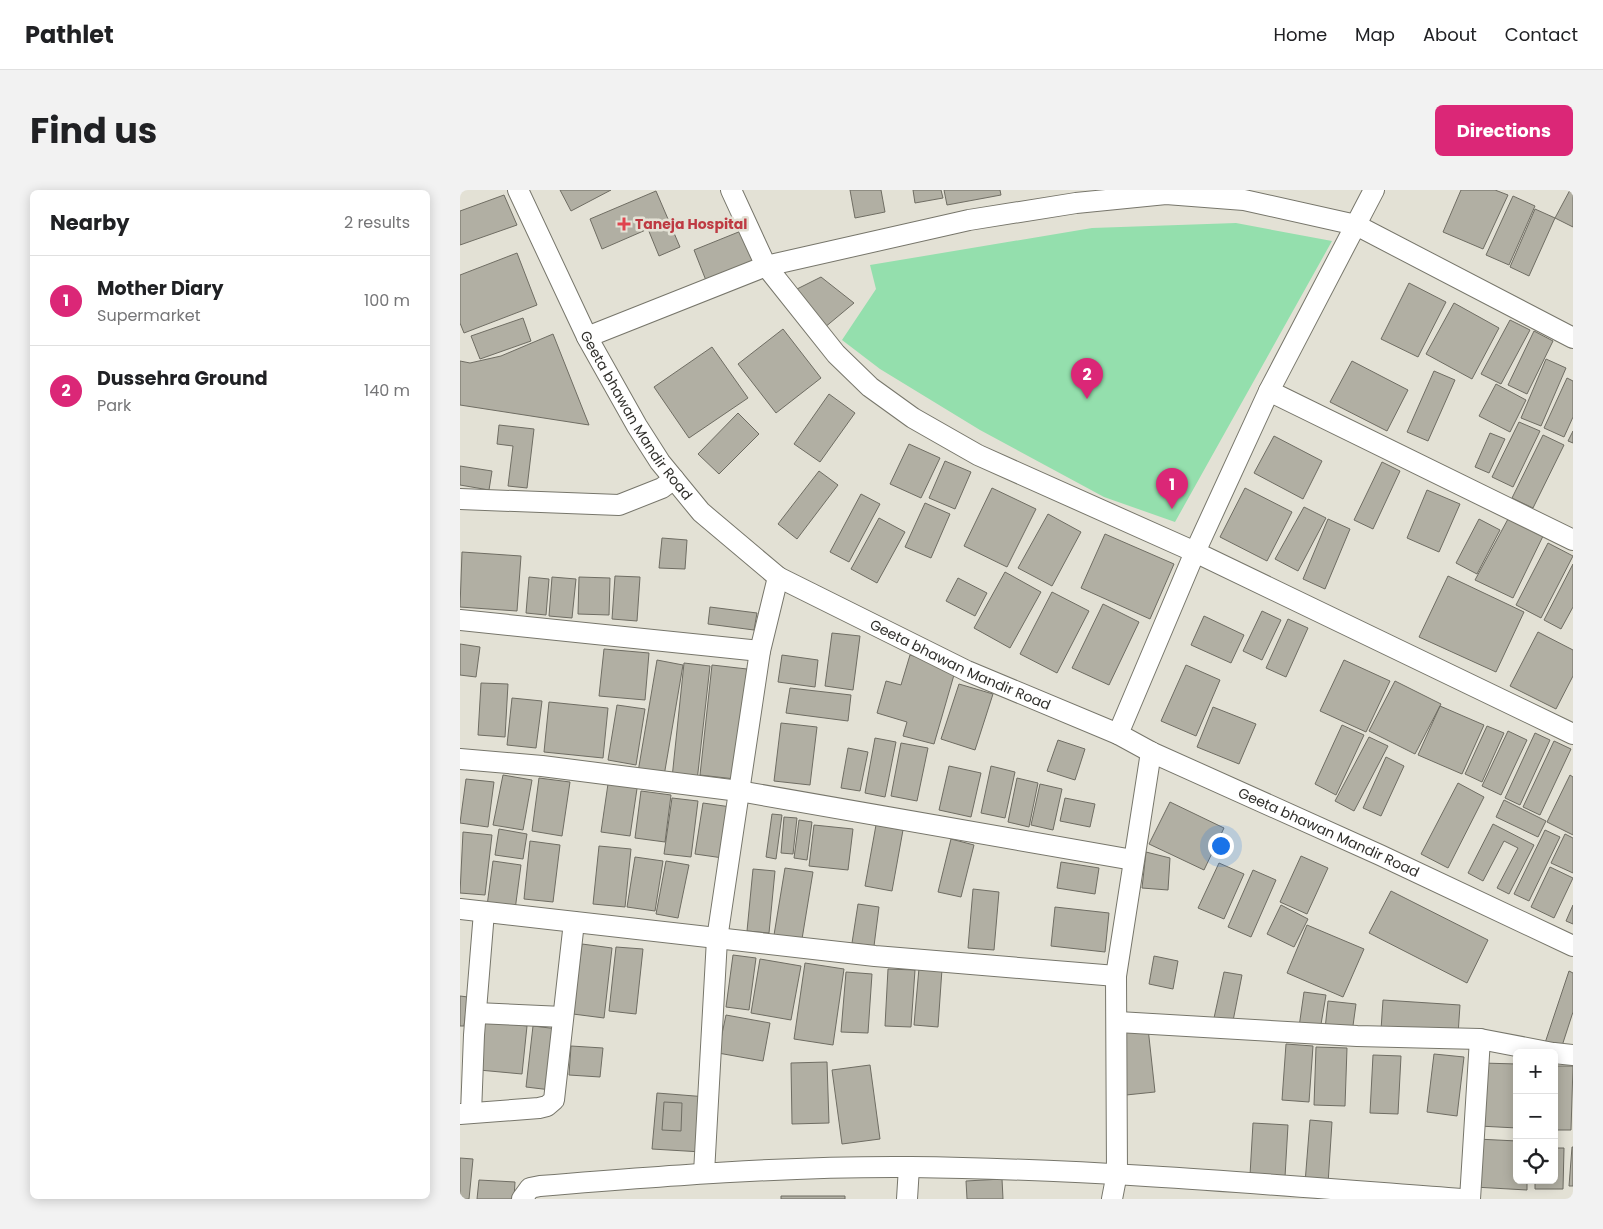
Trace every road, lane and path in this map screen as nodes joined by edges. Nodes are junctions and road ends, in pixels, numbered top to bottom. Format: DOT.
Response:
graph roads {
  1 [pos="518,190"];
  2 [pos="731,190"];
  3 [pos="1374,190"];
  4 [pos="1356,225"];
  5 [pos="766,266"];
  6 [pos="587,337"];
  7 [pos="1573,338"];
  8 [pos="1269,391"];
  9 [pos="674,479"];
  10 [pos="460,499"];
  11 [pos="1573,540"];
  12 [pos="1195,552"];
  13 [pos="778,577"];
  14 [pos="460,620"];
  15 [pos="760,651"];
  16 [pos="1118,734"];
  17 [pos="1573,734"];
  18 [pos="1150,752"];
  19 [pos="460,759"];
  20 [pos="739,790"];
  21 [pos="1133,860"];
  22 [pos="460,909"];
  23 [pos="484,912"];
  24 [pos="574,922"];
  25 [pos="717,939"];
  26 [pos="1573,946"];
  27 [pos="1116,976"];
  28 [pos="476,1013"];
  29 [pos="563,1017"];
  30 [pos="1118,1022"];
  31 [pos="467,1034"];
  32 [pos="1480,1039"];
  33 [pos="1533,1049"];
  34 [pos="1558,1053"];
  35 [pos="1573,1055"];
  36 [pos="465,1114"];
  37 [pos="908,1167"];
  38 [pos="704,1172"];
  39 [pos="1117,1173"];
  40 [pos="522,1199"];
  41 [pos="907,1199"];
  42 [pos="1112,1199"];
  43 [pos="1460,1199"];
  44 [pos="1470,1199"];
  1 -- 6 [label="street, Geeta bhawan Mandir Road"];
  2 -- 5 [label="street"];
  3 -- 4 [label="street"];
  4 -- 5 [label="street"];
  4 -- 7 [label="street"];
  4 -- 8 [label="street"];
  5 -- 6 [label="street"];
  5 -- 12 [label="street"];
  6 -- 9 [label="street, Geeta bhawan Mandir Road"];
  8 -- 11 [label="street"];
  8 -- 12 [label="street"];
  9 -- 10 [label="street"];
  9 -- 13 [label="street, Geeta bhawan Mandir Road"];
  12 -- 16 [label="street"];
  12 -- 17 [label="street"];
  13 -- 15 [label="street"];
  13 -- 16 [label="street, Geeta bhawan Mandir Road"];
  14 -- 15 [label="street"];
  15 -- 20 [label="street"];
  16 -- 18 [label="street, Geeta bhawan Mandir Road"];
  18 -- 21 [label="street"];
  18 -- 26 [label="street, Geeta bhawan Mandir Road"];
  19 -- 20 [label="street"];
  20 -- 21 [label="street"];
  20 -- 25 [label="street"];
  21 -- 27 [label="street"];
  22 -- 23 [label="street"];
  23 -- 24 [label="street"];
  23 -- 28 [label="street"];
  24 -- 25 [label="street"];
  24 -- 29 [label="street"];
  25 -- 27 [label="street"];
  25 -- 38 [label="street"];
  27 -- 30 [label="street"];
  28 -- 29 [label="street"];
  28 -- 31 [label="street"];
  29 -- 36 [label="street"];
  30 -- 32 [label="street"];
  30 -- 39 [label="street"];
  31 -- 36 [label="street"];
  32 -- 33 [label="street"];
  32 -- 44 [label="street"];
  34 -- 35 [label="street"];
  37 -- 38 [label="street"];
  37 -- 39 [label="street"];
  37 -- 41 [label="street"];
  38 -- 40 [label="street"];
  39 -- 42 [label="street"];
  39 -- 43 [label="street"];
}
